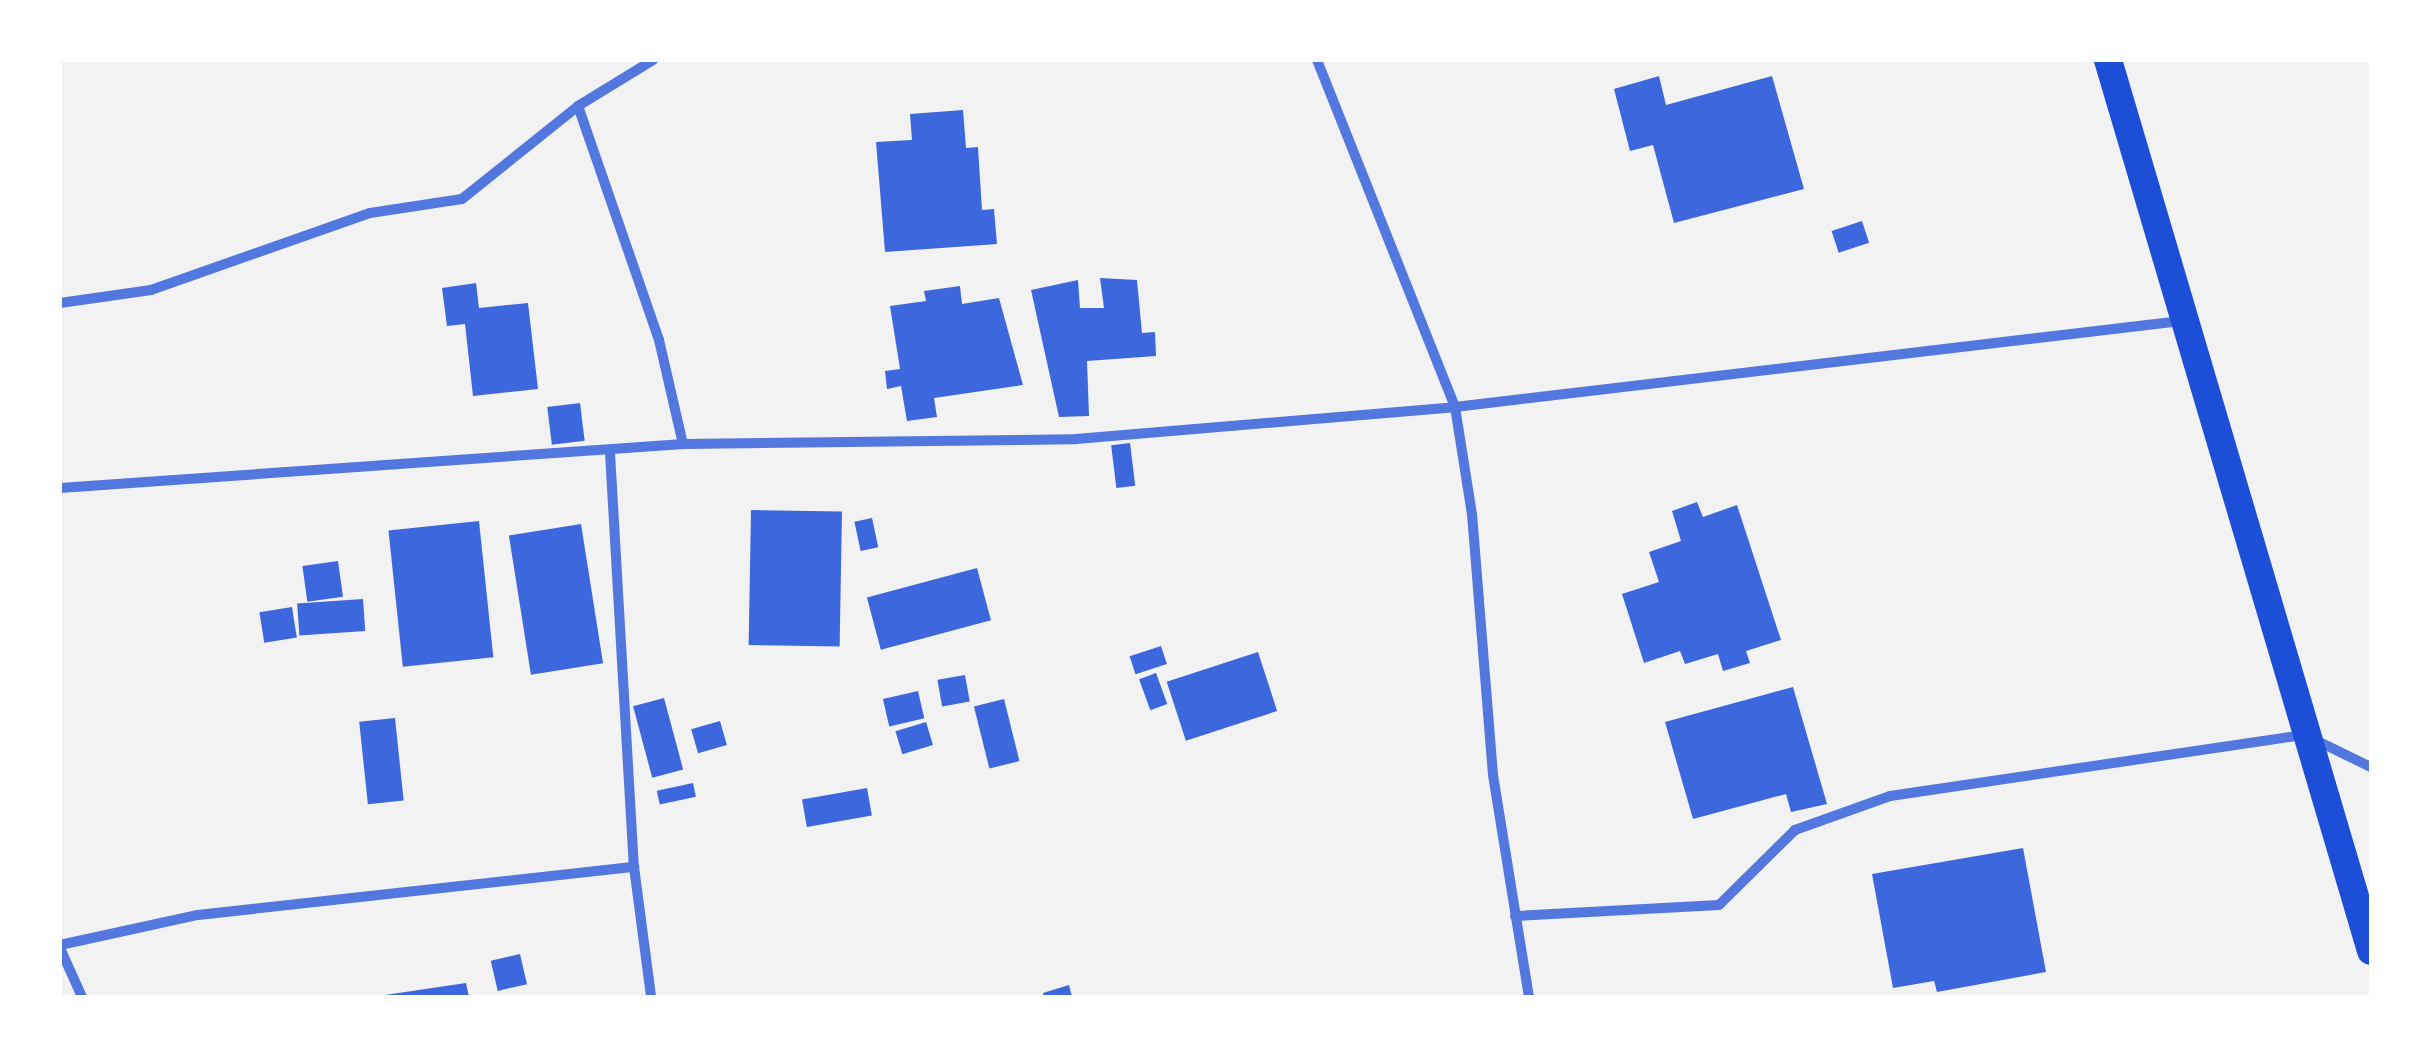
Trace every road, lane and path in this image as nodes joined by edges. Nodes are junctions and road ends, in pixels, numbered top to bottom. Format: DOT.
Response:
graph roads {
  1 [pos="654,60"];
  2 [pos="1317,60"];
  3 [pos="2108,60"];
  4 [pos="578,106"];
  5 [pos="60,303"];
  6 [pos="2189,320"];
  7 [pos="1455,406"];
  8 [pos="682,444"];
  9 [pos="610,453"];
  10 [pos="60,488"];
  11 [pos="2305,735"];
  12 [pos="2371,768"];
  13 [pos="634,867"];
  14 [pos="1515,916"];
  15 [pos="60,947"];
  16 [pos="2371,951"];
  17 [pos="82,997"];
  18 [pos="651,997"];
  19 [pos="1530,997"];
  1 -- 4 [label="street"];
  2 -- 7 [label="street"];
  3 -- 6 [label="highway"];
  4 -- 5 [label="street"];
  4 -- 8 [label="street"];
  6 -- 7 [label="street"];
  6 -- 11 [label="highway"];
  7 -- 8 [label="street"];
  7 -- 14 [label="street"];
  8 -- 9 [label="street"];
  9 -- 10 [label="street"];
  9 -- 13 [label="street"];
  11 -- 12 [label="street"];
  11 -- 14 [label="street"];
  11 -- 16 [label="highway"];
  13 -- 15 [label="street"];
  13 -- 18 [label="street"];
  14 -- 19 [label="street"];
  15 -- 17 [label="street"];
}
